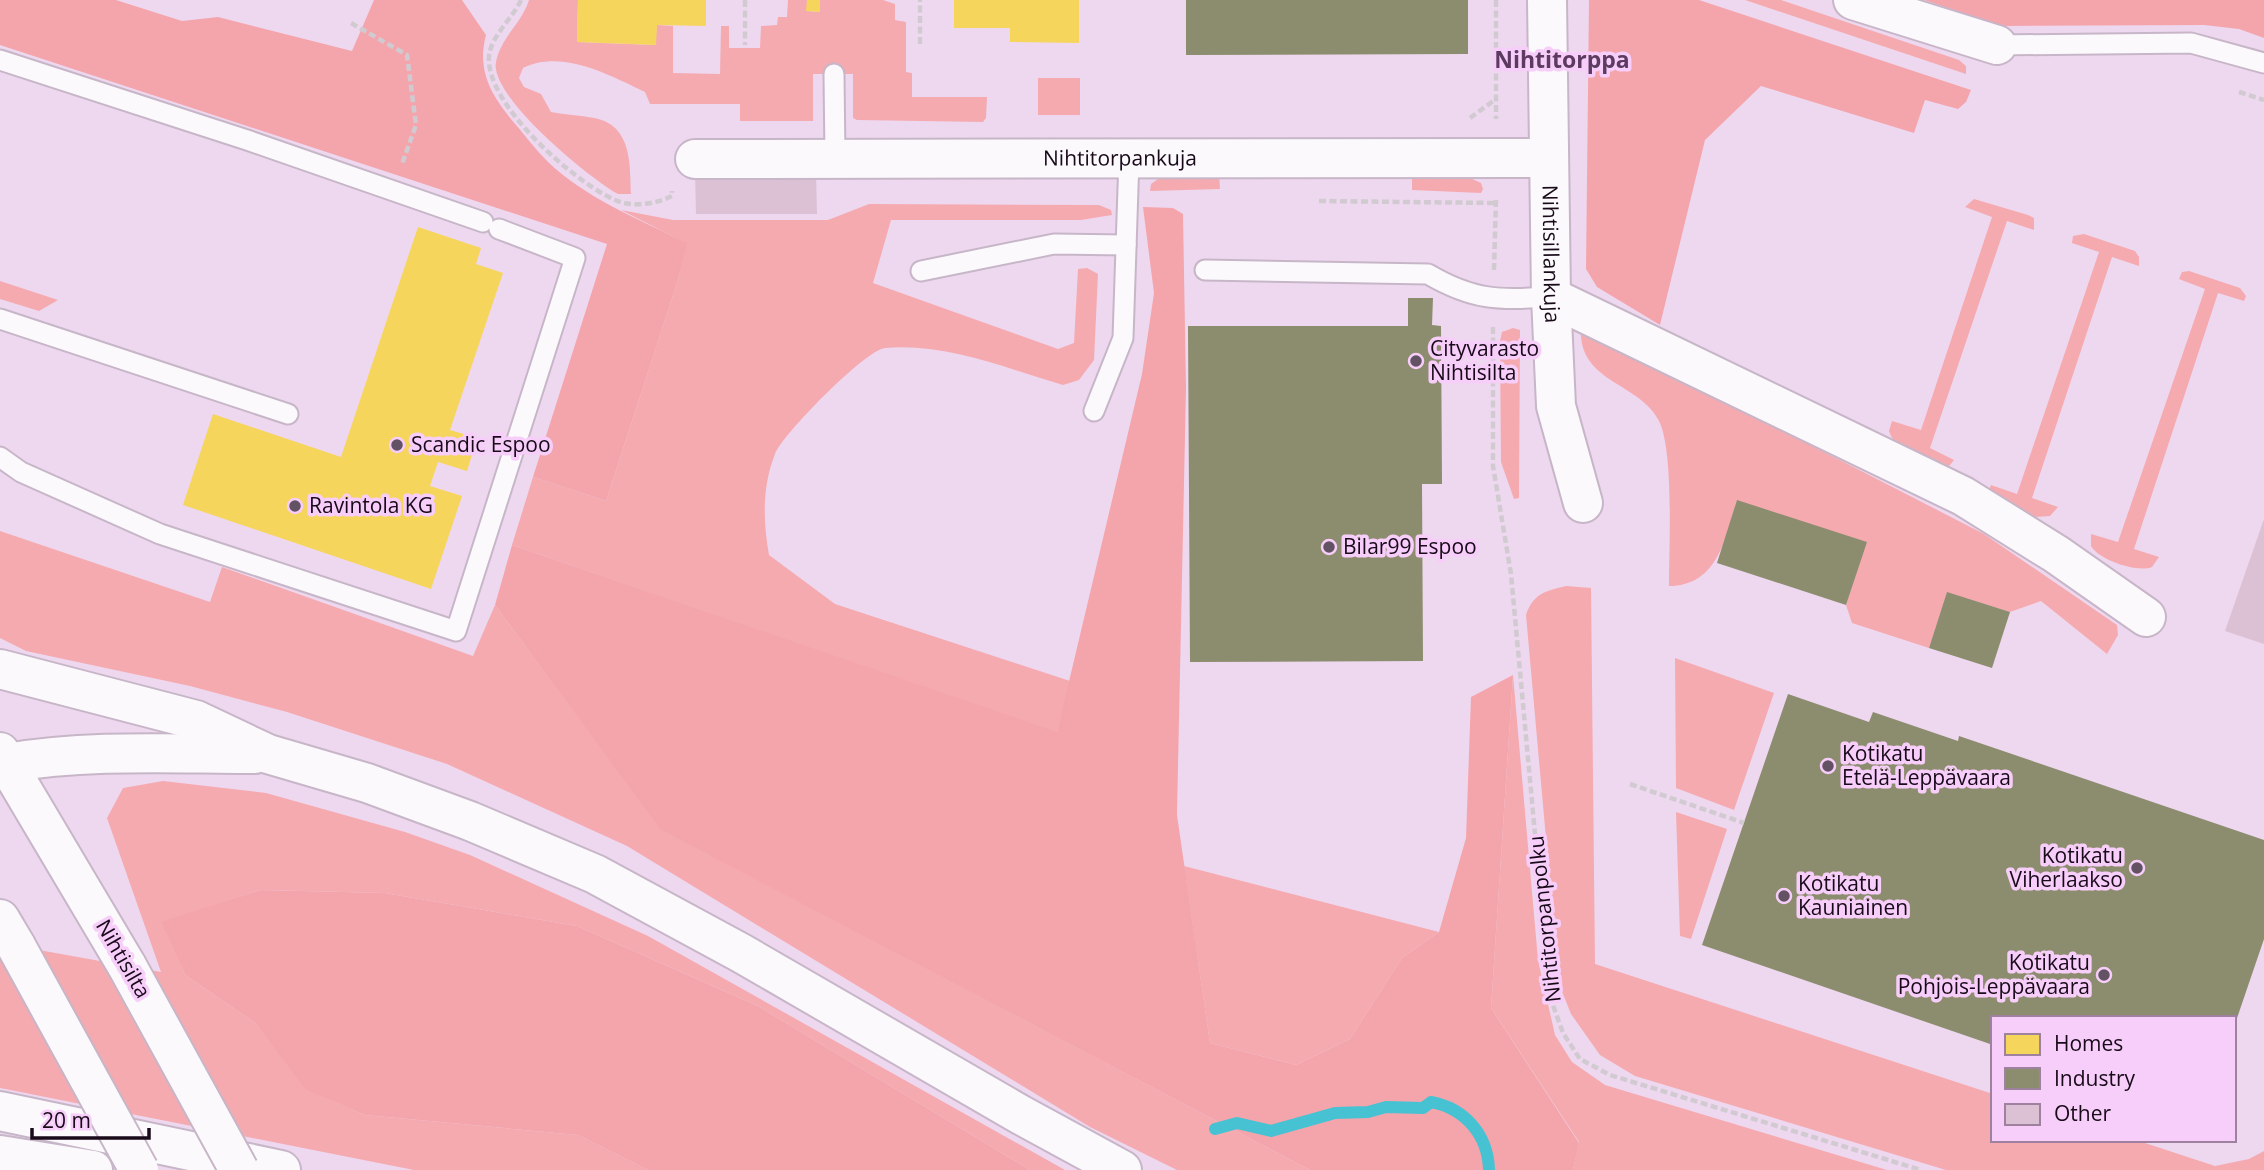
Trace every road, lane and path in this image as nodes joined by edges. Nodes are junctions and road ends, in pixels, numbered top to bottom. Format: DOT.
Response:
graph roads {
  1 [pos="520,0"];
  2 [pos="745,0"];
  3 [pos="920,0"];
  4 [pos="1496,0"];
  5 [pos="1547,0"];
  6 [pos="1853,0"];
  7 [pos="351,23"];
  8 [pos="920,44"];
  9 [pos="745,45"];
  10 [pos="1997,45"];
  11 [pos="0,60"];
  12 [pos="2264,63"];
  13 [pos="834,74"];
  14 [pos="2239,92"];
  15 [pos="2264,100"];
  16 [pos="1496,157"];
  17 [pos="1129,158"];
  18 [pos="1548,158"];
  19 [pos="695,159"];
  20 [pos="835,159"];
  21 [pos="392,191"];
  22 [pos="656,204"];
  23 [pos="1126,245"];
  24 [pos="1205,270"];
  25 [pos="921,271"];
  26 [pos="1550,298"];
  27 [pos="1493,300"];
  28 [pos="0,319"];
  29 [pos="1094,411"];
  30 [pos="288,414"];
  31 [pos="0,457"];
  32 [pos="1583,503"];
  33 [pos="2146,617"];
  34 [pos="0,669"];
  35 [pos="268,754"];
  36 [pos="4,758"];
  37 [pos="1630,784"];
  38 [pos="1744,823"];
  39 [pos="8,932"];
  40 [pos="0,1111"];
  41 [pos="0,1155"];
  42 [pos="93,1170"];
  43 [pos="139,1170"];
  44 [pos="239,1170"];
  45 [pos="281,1170"];
  46 [pos="1122,1170"];
  47 [pos="1921,1170"];
  1 -- 22 [label="path"];
  2 -- 9 [label="path"];
  3 -- 8 [label="path"];
  4 -- 16 [label="path, Nihtitorpanpolku"];
  5 -- 18 [label="main road, Nihtisillankuja"];
  6 -- 10 [label="main road"];
  7 -- 21 [label="path"];
  10 -- 12 [label="lane"];
  11 -- 21 [label="lane"];
  13 -- 20 [label="lane"];
  14 -- 15 [label="path"];
  16 -- 17 [label="main road, Nihtitorpankuja"];
  16 -- 18 [label="main road, Nihtitorpankuja"];
  16 -- 27 [label="path, Nihtitorpanpolku"];
  17 -- 20 [label="main road, Nihtitorpankuja"];
  17 -- 23 [label="lane"];
  18 -- 26 [label="main road, Nihtisillankuja"];
  19 -- 20 [label="main road, Nihtitorpankuja"];
  21 -- 31 [label="lane"];
  23 -- 25 [label="lane"];
  23 -- 29 [label="lane"];
  24 -- 27 [label="lane"];
  26 -- 27 [label="lane"];
  26 -- 32 [label="main road, Nihtisillankuja"];
  26 -- 33 [label="main road"];
  27 -- 47 [label="path, Nihtitorpanpolku"];
  28 -- 30 [label="lane"];
  34 -- 35 [label="main road"];
  35 -- 36 [label="main road"];
  35 -- 46 [label="main road"];
  36 -- 44 [label="main road, Nihtisilta, bridge"];
  37 -- 38 [label="path"];
  39 -- 43 [label="main road, bridge"];
  40 -- 45 [label="main road"];
  41 -- 42 [label="main road"];
}
